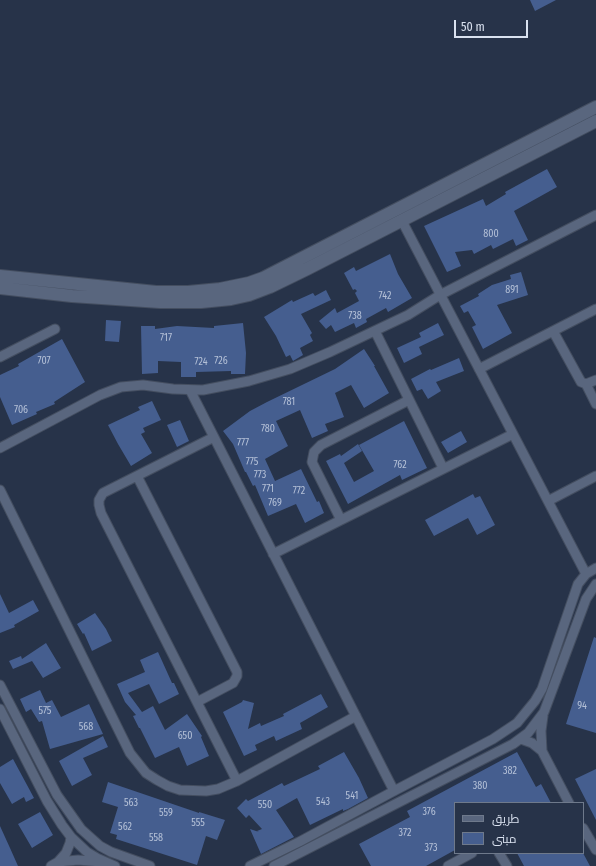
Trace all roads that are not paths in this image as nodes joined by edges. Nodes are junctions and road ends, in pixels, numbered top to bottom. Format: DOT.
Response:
graph roads {
  1 [pos="596,107"];
  2 [pos="596,121"];
  3 [pos="596,215"];
  4 [pos="402,221"];
  5 [pos="304,264"];
  6 [pos="0,276"];
  7 [pos="0,288"];
  8 [pos="440,295"];
  9 [pos="596,309"];
  10 [pos="55,329"];
  11 [pos="375,331"];
  12 [pos="553,331"];
  13 [pos="0,357"];
  14 [pos="479,369"];
  15 [pos="596,380"];
  16 [pos="586,384"];
  17 [pos="190,390"];
  18 [pos="409,400"];
  19 [pos="596,404"];
  20 [pos="513,434"];
  21 [pos="214,437"];
  22 [pos="0,448"];
  23 [pos="443,468"];
  24 [pos="136,476"];
  25 [pos="596,476"];
  26 [pos="0,490"];
  27 [pos="548,501"];
  28 [pos="341,520"];
  29 [pos="273,554"];
  30 [pos="596,568"];
  31 [pos="586,574"];
  32 [pos="596,584"];
  33 [pos="553,657"];
  34 [pos="563,662"];
  35 [pos="0,685"];
  36 [pos="197,702"];
  37 [pos="0,709"];
  38 [pos="544,712"];
  39 [pos="356,716"];
  40 [pos="521,739"];
  41 [pos="542,751"];
  42 [pos="237,781"];
  43 [pos="394,791"];
  44 [pos="568,802"];
  45 [pos="584,830"];
  46 [pos="71,837"];
  47 [pos="300,842"];
  48 [pos="596,850"];
  49 [pos="304,851"];
  50 [pos="470,854"];
  51 [pos="500,854"];
  52 [pos="55,864"];
  53 [pos="111,865"];
  54 [pos="150,866"];
  55 [pos="250,866"];
  56 [pos="274,866"];
  57 [pos="448,866"];
  58 [pos="507,866"];
  1 -- 5 [label="street"];
  2 -- 4 [label="street"];
  3 -- 8 [label="street"];
  4 -- 5 [label="street"];
  4 -- 8 [label="street"];
  5 -- 6 [label="street"];
  5 -- 7 [label="street"];
  8 -- 11 [label="street"];
  8 -- 14 [label="street"];
  9 -- 12 [label="street"];
  10 -- 13 [label="street"];
  11 -- 17 [label="street"];
  11 -- 18 [label="street"];
  12 -- 14 [label="street"];
  12 -- 16 [label="street"];
  14 -- 20 [label="street"];
  15 -- 16 [label="street"];
  16 -- 19 [label="street"];
  17 -- 21 [label="street"];
  17 -- 22 [label="street"];
  18 -- 23 [label="street"];
  18 -- 28 [label="street"];
  20 -- 23 [label="street"];
  20 -- 27 [label="street"];
  21 -- 24 [label="street"];
  21 -- 29 [label="street"];
  23 -- 28 [label="street"];
  24 -- 36 [label="street"];
  24 -- 36 [label="street"];
  25 -- 27 [label="street"];
  26 -- 42 [label="street"];
  27 -- 31 [label="street"];
  28 -- 29 [label="street"];
  29 -- 39 [label="street"];
  30 -- 31 [label="street"];
  31 -- 33 [label="street"];
  32 -- 34 [label="street"];
  33 -- 34 [label="street"];
  33 -- 43 [label="street"];
  34 -- 38 [label="street"];
  35 -- 54 [label="street"];
  36 -- 42 [label="street"];
  37 -- 46 [label="street"];
  38 -- 40 [label="street"];
  38 -- 41 [label="street"];
  39 -- 42 [label="street"];
  39 -- 43 [label="street"];
  40 -- 41 [label="street"];
  40 -- 49 [label="street"];
  41 -- 44 [label="street"];
  43 -- 47 [label="street"];
  45 -- 48 [label="street"];
  46 -- 52 [label="street"];
  46 -- 53 [label="street"];
  47 -- 49 [label="street"];
  47 -- 55 [label="street"];
  49 -- 56 [label="street"];
  50 -- 57 [label="street"];
  51 -- 58 [label="street"];
  52 -- 53 [label="street"];
}
